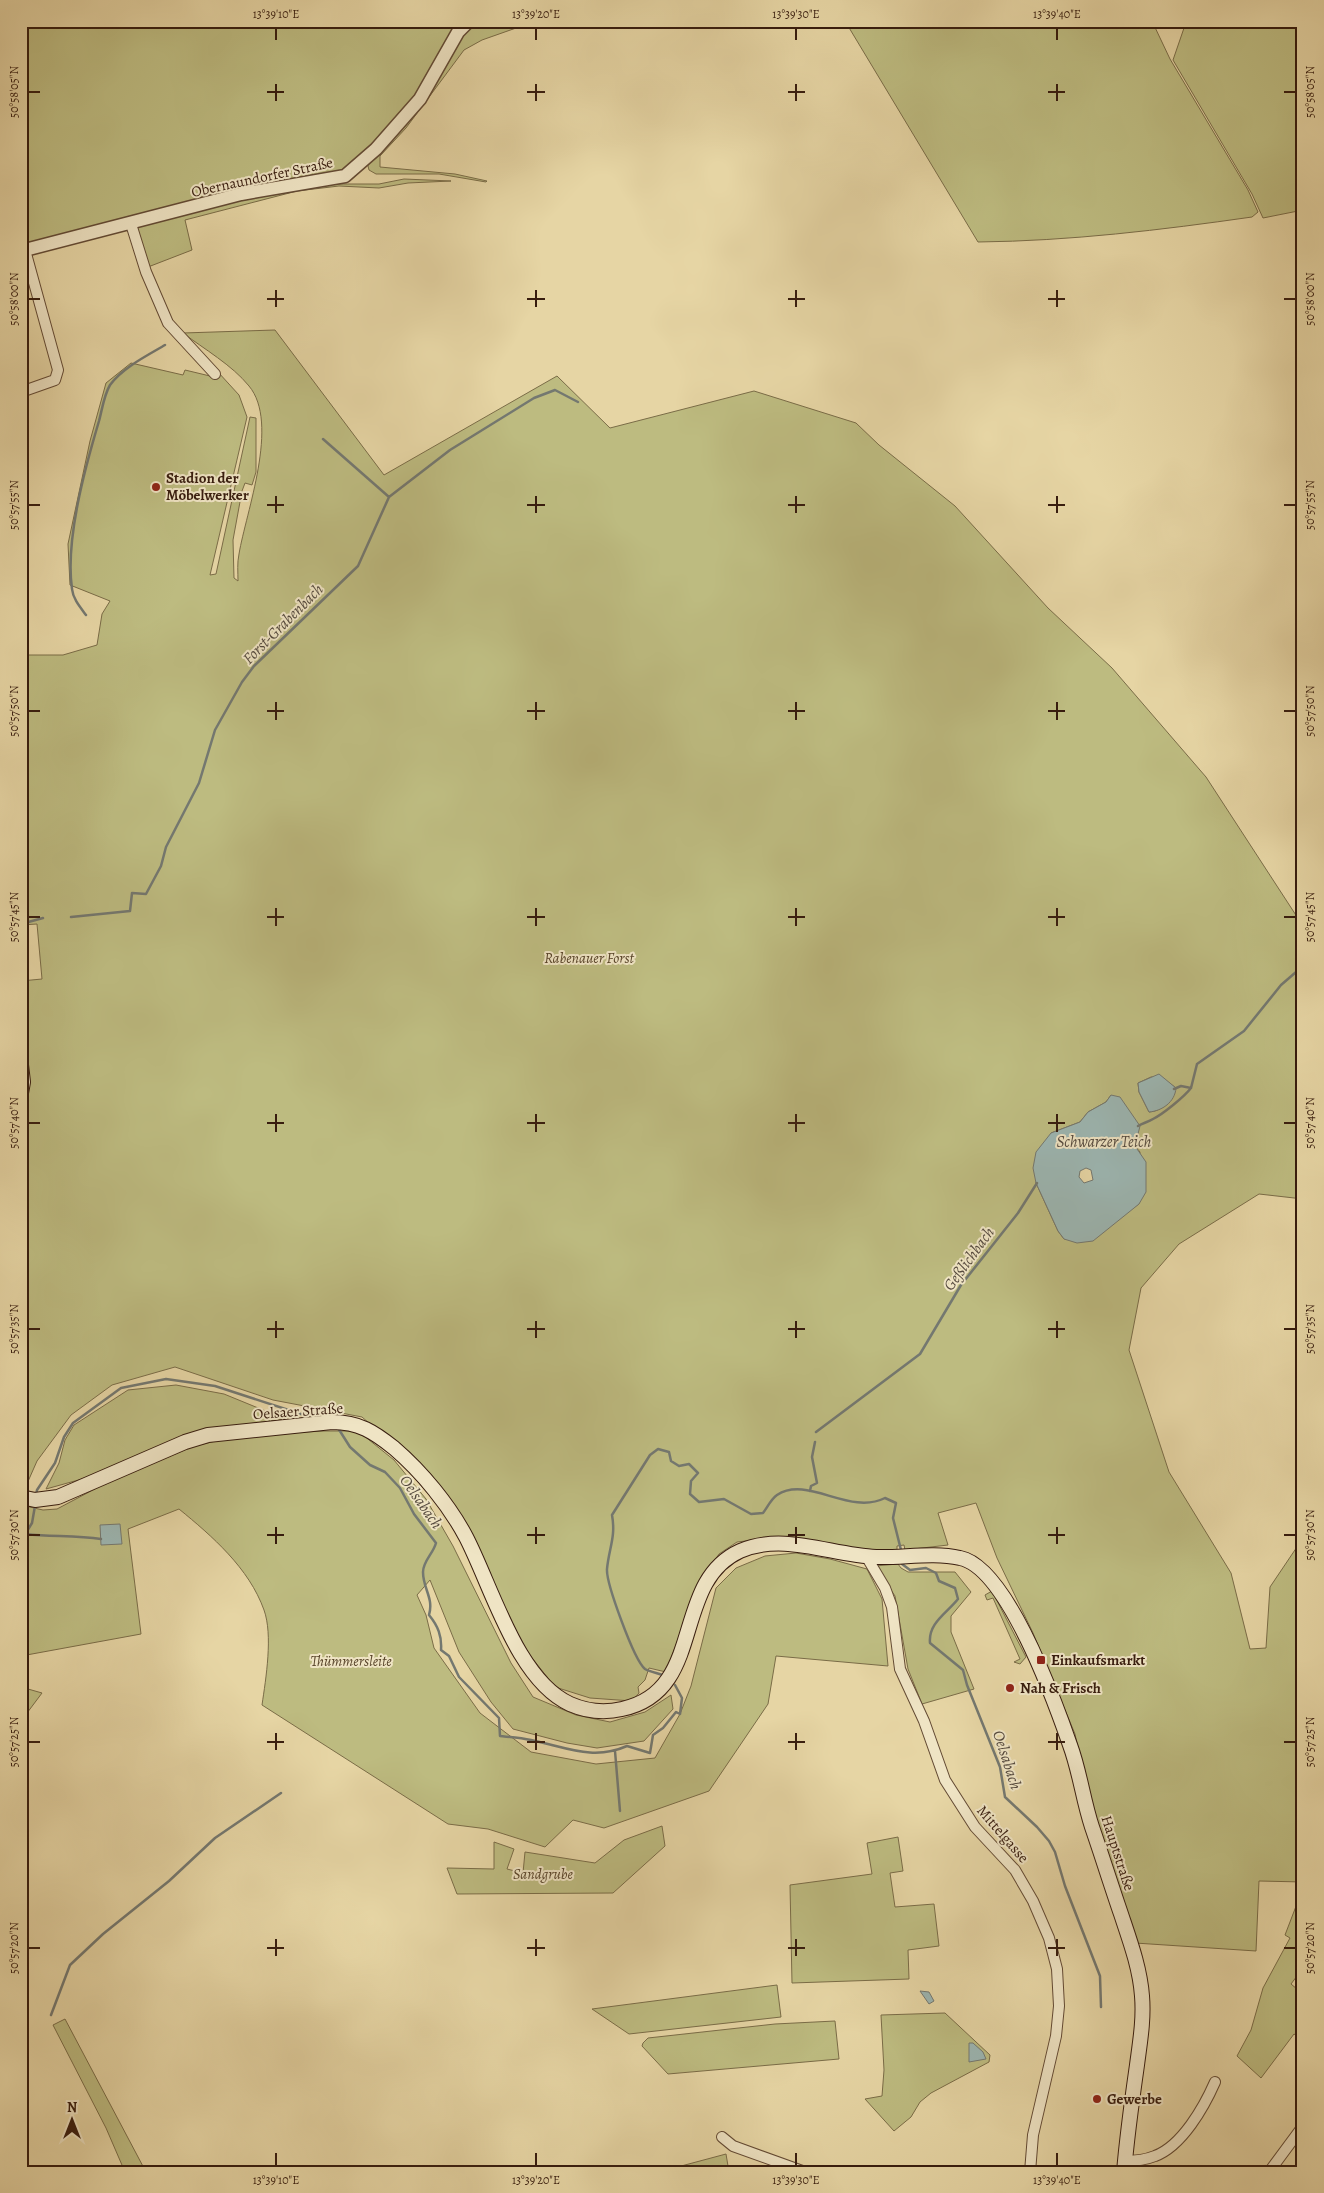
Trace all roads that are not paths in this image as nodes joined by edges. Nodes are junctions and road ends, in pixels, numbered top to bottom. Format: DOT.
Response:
graph roads {
  1 [pos="468,21"];
  2 [pos="131,224"];
  3 [pos="23,251"];
  4 [pos="215,374"];
  5 [pos="21,392"];
  6 [pos="21,1065"];
  7 [pos="21,1093"];
  8 [pos="30,1499"];
  9 [pos="866,1556"];
  10 [pos="669,1679"];
  11 [pos="1215,2082"];
  12 [pos="1303,2126"];
  13 [pos="722,2138"];
  14 [pos="1124,2166"];
  15 [pos="804,2172"];
  16 [pos="1030,2172"];
  17 [pos="1269,2172"];
  1 -- 2 [label="street, Obernaundorfer Straße"];
  2 -- 3 [label="street, Obernaundorfer Straße"];
  2 -- 4 [label="street"];
  3 -- 5 [label="street"];
  6 -- 7 [label="main road"];
  8 -- 10 [label="main road, Oelsaer Straße"];
  9 -- 10 [label="main road, Hauptstraße"];
  9 -- 14 [label="main road, Hauptstraße"];
  9 -- 16 [label="street, Mittelgasse"];
  11 -- 14 [label="street, Hauptstraße"];
  12 -- 17 [label="street"];
  13 -- 15 [label="street"];
}
